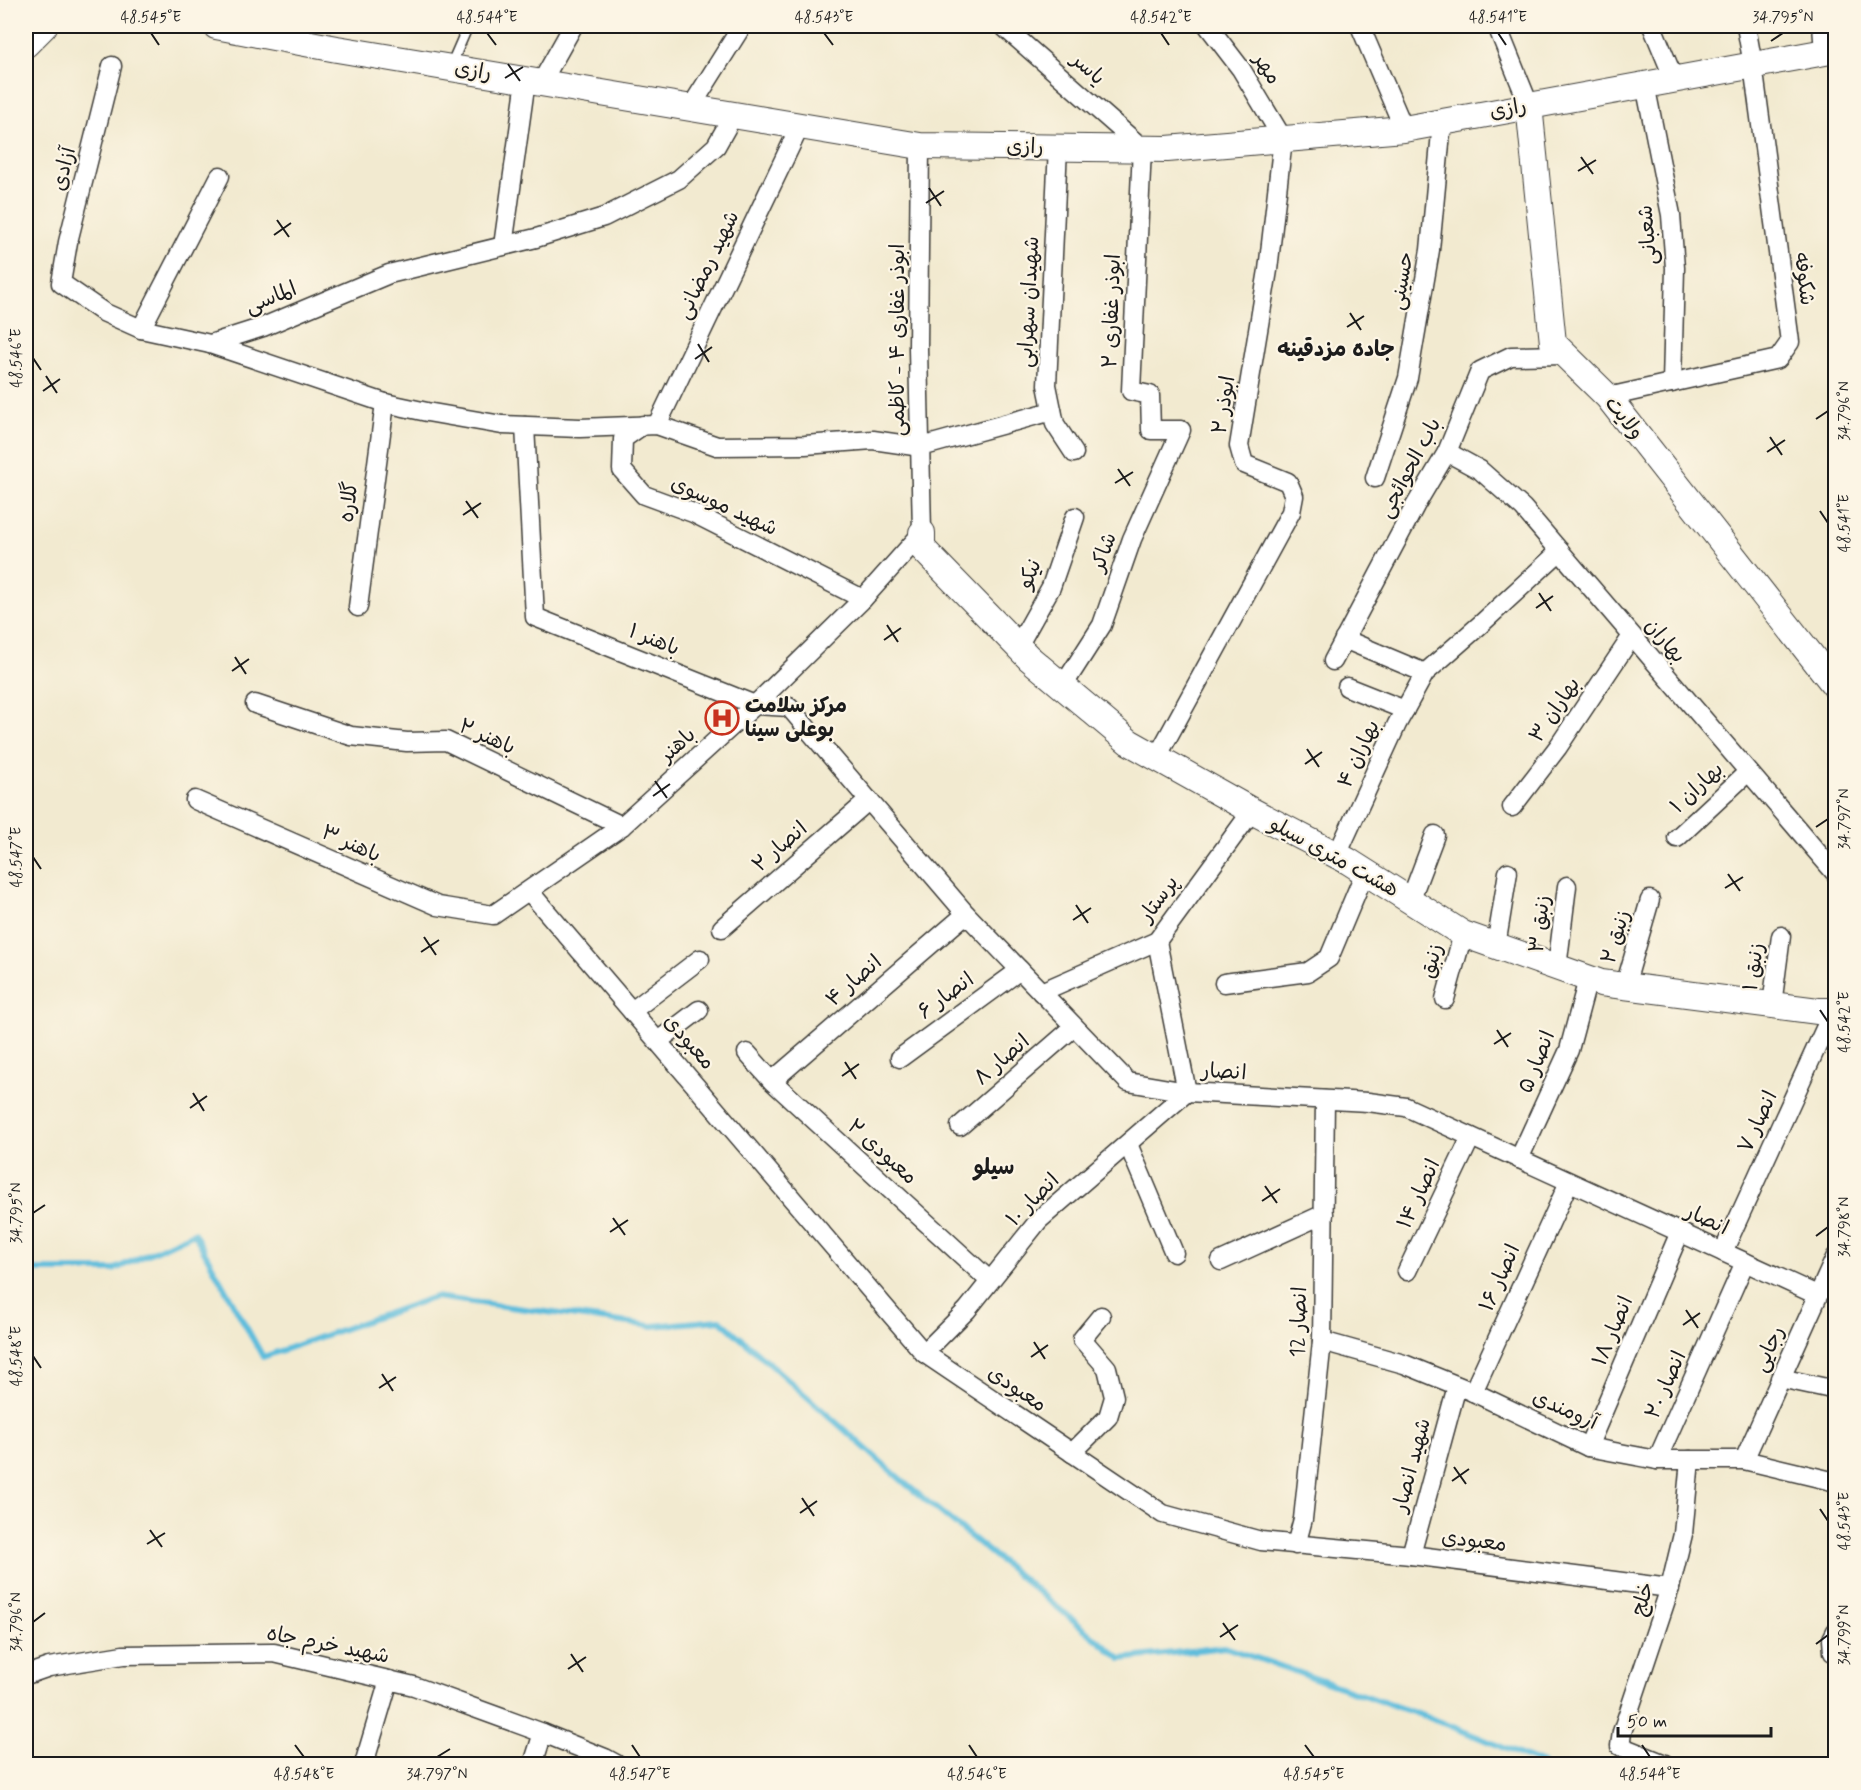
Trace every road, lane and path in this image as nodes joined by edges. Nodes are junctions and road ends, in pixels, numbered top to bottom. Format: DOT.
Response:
graph roads {
  1 [pos="44,26"];
  2 [pos="216,26"];
  3 [pos="468,26"];
  4 [pos="573,26"];
  5 [pos="742,26"];
  6 [pos="1003,26"];
  7 [pos="1208,26"];
  8 [pos="1360,26"];
  9 [pos="1497,26"];
  10 [pos="1652,26"];
  11 [pos="1746,26"];
  12 [pos="1821,26"];
  13 [pos="26,44"];
  14 [pos="1830,51"];
  15 [pos="1753,65"];
  16 [pos="112,66"];
  17 [pos="450,68"];
  18 [pos="1674,79"];
  19 [pos="533,81"];
  20 [pos="1645,84"];
  21 [pos="1529,105"];
  22 [pos="691,107"];
  23 [pos="734,114"];
  24 [pos="1442,122"];
  25 [pos="800,126"];
  26 [pos="1404,129"];
  27 [pos="1283,139"];
  28 [pos="921,146"];
  29 [pos="1058,147"];
  30 [pos="1142,148"];
  31 [pos="220,176"];
  32 [pos="504,246"];
  33 [pos="141,329"];
  34 [pos="210,344"];
  35 [pos="1565,355"];
  36 [pos="1672,383"];
  37 [pos="1608,397"];
  38 [pos="385,403"];
  39 [pos="1052,411"];
  40 [pos="650,425"];
  41 [pos="525,426"];
  42 [pos="1181,430"];
  43 [pos="921,447"];
  44 [pos="1447,452"];
  45 [pos="1074,453"];
  46 [pos="1375,478"];
  47 [pos="1075,517"];
  48 [pos="922,533"];
  49 [pos="1560,551"];
  50 [pos="863,599"];
  51 [pos="358,607"];
  52 [pos="1632,636"];
  53 [pos="1344,639"];
  54 [pos="1018,646"];
  55 [pos="1333,661"];
  56 [pos="1425,674"];
  57 [pos="1063,686"];
  58 [pos="1347,687"];
  59 [pos="1836,687"];
  60 [pos="255,704"];
  61 [pos="755,705"];
  62 [pos="1405,710"];
  63 [pos="1157,757"];
  64 [pos="1748,772"];
  65 [pos="868,800"];
  66 [pos="195,801"];
  67 [pos="1512,807"];
  68 [pos="1252,811"];
  69 [pos="622,826"];
  70 [pos="1435,835"];
  71 [pos="1677,838"];
  72 [pos="1337,855"];
  73 [pos="1365,872"];
  74 [pos="1508,872"];
  75 [pos="1836,874"];
  76 [pos="1567,886"];
  77 [pos="529,891"];
  78 [pos="1650,900"];
  79 [pos="1410,901"];
  80 [pos="966,914"];
  81 [pos="493,915"];
  82 [pos="722,928"];
  83 [pos="1463,934"];
  84 [pos="1781,936"];
  85 [pos="1157,941"];
  86 [pos="1496,946"];
  87 [pos="700,959"];
  88 [pos="1557,968"];
  89 [pos="1020,970"];
  90 [pos="1588,979"];
  91 [pos="1224,984"];
  92 [pos="1625,986"];
  93 [pos="1041,992"];
  94 [pos="1445,999"];
  95 [pos="1772,1005"];
  96 [pos="699,1010"];
  97 [pos="632,1011"];
  98 [pos="1834,1011"];
  99 [pos="1074,1027"];
  100 [pos="658,1041"];
  101 [pos="747,1053"];
  102 [pos="900,1058"];
  103 [pos="772,1081"];
  104 [pos="1187,1092"];
  105 [pos="1325,1100"];
  106 [pos="960,1126"];
  107 [pos="1471,1137"];
  108 [pos="1128,1144"];
  109 [pos="1519,1159"];
  110 [pos="1569,1182"];
  111 [pos="1324,1214"];
  112 [pos="1680,1232"];
  113 [pos="1723,1252"];
  114 [pos="1174,1253"];
  115 [pos="1835,1259"];
  116 [pos="1221,1261"];
  117 [pos="1745,1262"];
  118 [pos="1407,1271"];
  119 [pos="990,1281"];
  120 [pos="1817,1295"];
  121 [pos="1101,1316"];
  122 [pos="1322,1341"];
  123 [pos="924,1353"];
  124 [pos="1780,1378"];
  125 [pos="1465,1389"];
  126 [pos="1836,1390"];
  127 [pos="1588,1447"];
  128 [pos="1072,1453"];
  129 [pos="1658,1460"];
  130 [pos="1690,1460"];
  131 [pos="1744,1460"];
  132 [pos="1836,1482"];
  133 [pos="1296,1545"];
  134 [pos="1411,1555"];
  135 [pos="1670,1588"];
  136 [pos="1836,1630"];
  137 [pos="1836,1653"];
  138 [pos="26,1675"];
  139 [pos="388,1680"];
  140 [pos="543,1733"];
  141 [pos="364,1764"];
  142 [pos="533,1764"];
  143 [pos="616,1764"];
  144 [pos="1665,1764"];
  1 -- 13 [label="street"];
  2 -- 17 [label="street, رازی"];
  3 -- 17 [label="lane"];
  4 -- 19 [label="street"];
  5 -- 22 [label="street"];
  6 -- 30 [label="street, یاسر"];
  7 -- 27 [label="street, مهر"];
  8 -- 26 [label="street"];
  9 -- 21 [label="street"];
  10 -- 18 [label="street"];
  11 -- 15 [label="street, شکوفه"];
  12 -- 14 [label="street"];
  14 -- 15 [label="street, رازی"];
  15 -- 18 [label="street, رازی"];
  15 -- 36 [label="street, شکوفه"];
  16 -- 33 [label="street, آزادی"];
  17 -- 19 [label="street, رازی"];
  18 -- 20 [label="street, رازی"];
  19 -- 22 [label="street, رازی"];
  19 -- 32 [label="street"];
  20 -- 21 [label="street, رازی"];
  20 -- 36 [label="street, شعبانی"];
  21 -- 24 [label="street, رازی"];
  21 -- 35 [label="street, ولایت"];
  22 -- 23 [label="street, رازی"];
  23 -- 25 [label="street, رازی"];
  23 -- 32 [label="street, الماسی"];
  24 -- 26 [label="street, رازی"];
  24 -- 46 [label="street, حسینی"];
  25 -- 28 [label="street, رازی"];
  25 -- 40 [label="street, شهید رمضانی"];
  26 -- 27 [label="street, رازی"];
  27 -- 30 [label="street, رازی"];
  27 -- 63 [label="street, ابوذر ۲"];
  28 -- 29 [label="street, رازی"];
  28 -- 43 [label="street, ابوذر غفاری ۴ - کاظمی"];
  29 -- 30 [label="street, رازی"];
  29 -- 39 [label="street, شهیدان سهرابی"];
  30 -- 42 [label="street, ابوذر غفاری ۲"];
  31 -- 33 [label="street"];
  32 -- 34 [label="street, الماسی"];
  33 -- 34 [label="street"];
  34 -- 38 [label="street"];
  35 -- 37 [label="street, ولایت"];
  35 -- 44 [label="street, باب الحوائجی"];
  36 -- 37 [label="street, شکوفه"];
  37 -- 59 [label="street, ولایت"];
  38 -- 41 [label="street"];
  38 -- 51 [label="street, گلاره"];
  39 -- 43 [label="street"];
  39 -- 45 [label="street, شهیدان سهرابی"];
  40 -- 41 [label="street"];
  40 -- 43 [label="street"];
  40 -- 50 [label="street, شهید موسوی"];
  41 -- 61 [label="street, باهنر ۱"];
  42 -- 57 [label="street, شاکر"];
  43 -- 48 [label="street, ابوذر غفاری ۴ - کاظمی"];
  44 -- 49 [label="street, بهاران"];
  44 -- 53 [label="street, باب الحوائجی"];
  47 -- 54 [label="street, نیکو"];
  48 -- 50 [label="street, باهنر"];
  48 -- 54 [label="street, هشت متری سیلو"];
  49 -- 52 [label="street, بهاران"];
  49 -- 56 [label="street, بهاران ۴"];
  50 -- 61 [label="street, باهنر"];
  52 -- 64 [label="street, بهاران"];
  52 -- 67 [label="street, بهاران ۳"];
  53 -- 55 [label="street, باب الحوائجی"];
  53 -- 56 [label="street"];
  54 -- 57 [label="street, هشت متری سیلو"];
  56 -- 62 [label="street, بهاران ۴"];
  57 -- 63 [label="street, هشت متری سیلو"];
  58 -- 62 [label="street"];
  60 -- 69 [label="street, باهنر ۲"];
  61 -- 65 [label="street, انصار"];
  61 -- 69 [label="street, باهنر"];
  62 -- 72 [label="street, بهاران ۴"];
  63 -- 68 [label="street, هشت متری سیلو"];
  64 -- 71 [label="street, ۱ بهاران"];
  64 -- 75 [label="street, بهاران"];
  65 -- 80 [label="street, انصار"];
  65 -- 82 [label="street, انصار ۲"];
  66 -- 81 [label="street, باهنر ۳"];
  68 -- 72 [label="street, هشت متری سیلو"];
  68 -- 85 [label="street, پرستار"];
  69 -- 77 [label="street, باهنر"];
  70 -- 79 [label="street"];
  72 -- 73 [label="street, هشت متری سیلو"];
  73 -- 79 [label="street, هشت متری سیلو"];
  73 -- 91 [label="street"];
  74 -- 86 [label="street"];
  76 -- 88 [label="street, زنبق ۳"];
  77 -- 81 [label="street, باهنر"];
  77 -- 97 [label="street, معبودی"];
  78 -- 92 [label="street, زنبق ۲"];
  79 -- 83 [label="street, هشت متری سیلو"];
  80 -- 89 [label="street, انصار"];
  80 -- 103 [label="street, انصار ۴"];
  83 -- 86 [label="street, هشت متری سیلو"];
  83 -- 94 [label="street, زنبق"];
  84 -- 95 [label="street, زنبق ۱"];
  85 -- 93 [label="street, پرستار"];
  85 -- 104 [label="street"];
  86 -- 88 [label="street, هشت متری سیلو"];
  87 -- 97 [label="street"];
  88 -- 90 [label="street, هشت متری سیلو"];
  89 -- 93 [label="street, انصار"];
  89 -- 102 [label="street, انصار ۶"];
  90 -- 92 [label="street, هشت متری سیلو"];
  90 -- 109 [label="street, انصار ۵"];
  92 -- 95 [label="street, هشت متری سیلو"];
  93 -- 99 [label="street, انصار"];
  95 -- 98 [label="street, هشت متری سیلو"];
  96 -- 100 [label="street"];
  97 -- 100 [label="street, معبودی"];
  98 -- 113 [label="street, انصار ۷"];
  99 -- 104 [label="street, انصار"];
  99 -- 106 [label="street, انصار ۸"];
  100 -- 123 [label="street, معبودی"];
  101 -- 103 [label="street, معبودی ۲"];
  103 -- 119 [label="street, معبودی ۲"];
  104 -- 105 [label="street, انصار"];
  104 -- 108 [label="street, انصار ۱۰"];
  105 -- 107 [label="street, انصار"];
  105 -- 111 [label="street, انصار 12"];
  107 -- 109 [label="street, انصار"];
  107 -- 118 [label="street, انصار ۱۴"];
  108 -- 114 [label="street"];
  108 -- 119 [label="street, انصار ۱۰"];
  109 -- 110 [label="street, انصار"];
  110 -- 112 [label="street, انصار"];
  110 -- 125 [label="street, انصار ۱۶"];
  111 -- 116 [label="street"];
  111 -- 122 [label="street, انصار 12"];
  112 -- 113 [label="street, انصار"];
  112 -- 127 [label="street, انصار ۱۸"];
  113 -- 117 [label="street, انصار"];
  115 -- 120 [label="street, رجایی"];
  117 -- 120 [label="street, انصار"];
  117 -- 129 [label="street, انصار ۲۰"];
  119 -- 123 [label="street, انصار ۱۰"];
  120 -- 124 [label="street, رجایی"];
  121 -- 128 [label="street"];
  122 -- 125 [label="street, آرومندی"];
  122 -- 133 [label="street, انصار 12"];
  123 -- 128 [label="street, معبودی"];
  124 -- 126 [label="street"];
  124 -- 131 [label="street, رجایی"];
  125 -- 127 [label="street, آرومندی"];
  125 -- 134 [label="street, شهید انصار"];
  127 -- 129 [label="street, آرومندی"];
  128 -- 133 [label="street, معبودی"];
  129 -- 130 [label="street, آرومندی"];
  130 -- 131 [label="street, آرومندی"];
  130 -- 135 [label="street, خلج"];
  131 -- 132 [label="street, آرومندی"];
  133 -- 134 [label="street, معبودی"];
  134 -- 135 [label="street, معبودی"];
  135 -- 144 [label="street, خلج"];
  136 -- 137 [label="street"];
  138 -- 139 [label="street, شهید خرم جاه"];
  139 -- 140 [label="street, شهید خرم جاه"];
  139 -- 141 [label="street"];
  140 -- 142 [label="street"];
  140 -- 143 [label="street, شهید خرم جاه"];
}
